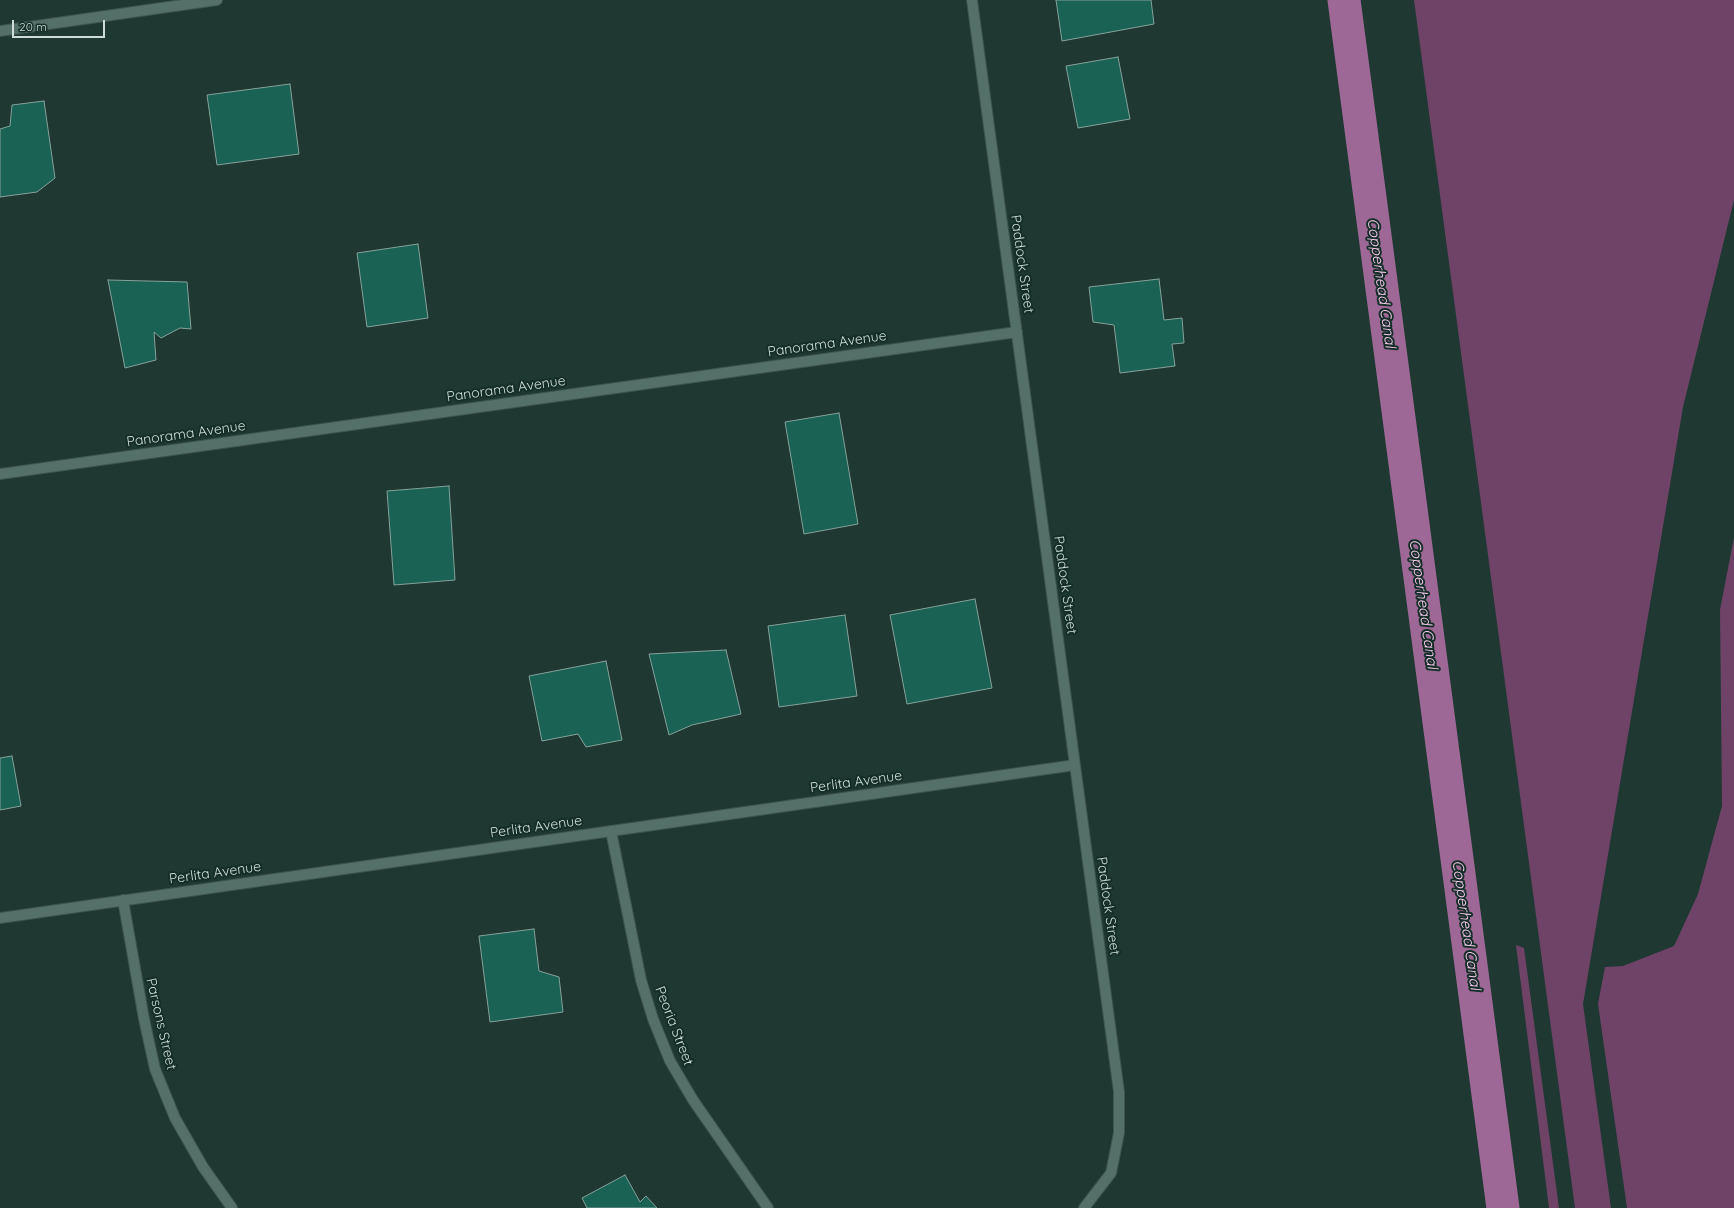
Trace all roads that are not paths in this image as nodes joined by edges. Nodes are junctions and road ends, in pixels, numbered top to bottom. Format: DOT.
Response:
graph roads {
  1 [pos="218,0"];
  2 [pos="972,0"];
  3 [pos="0,31"];
  4 [pos="1017,332"];
  5 [pos="0,474"];
  6 [pos="1075,765"];
  7 [pos="611,831"];
  8 [pos="123,900"];
  9 [pos="0,918"];
  10 [pos="232,1208"];
  11 [pos="768,1208"];
  12 [pos="1084,1208"];
  1 -- 3 [label="street"];
  2 -- 4 [label="street, Paddock Street"];
  4 -- 5 [label="street, Panorama Avenue"];
  4 -- 6 [label="street, Paddock Street"];
  6 -- 7 [label="street, Perlita Avenue"];
  6 -- 12 [label="street, Paddock Street"];
  7 -- 8 [label="street, Perlita Avenue"];
  7 -- 11 [label="street, Peoria Street"];
  8 -- 9 [label="street, Perlita Avenue"];
  8 -- 10 [label="street, Parsons Street"];
}
